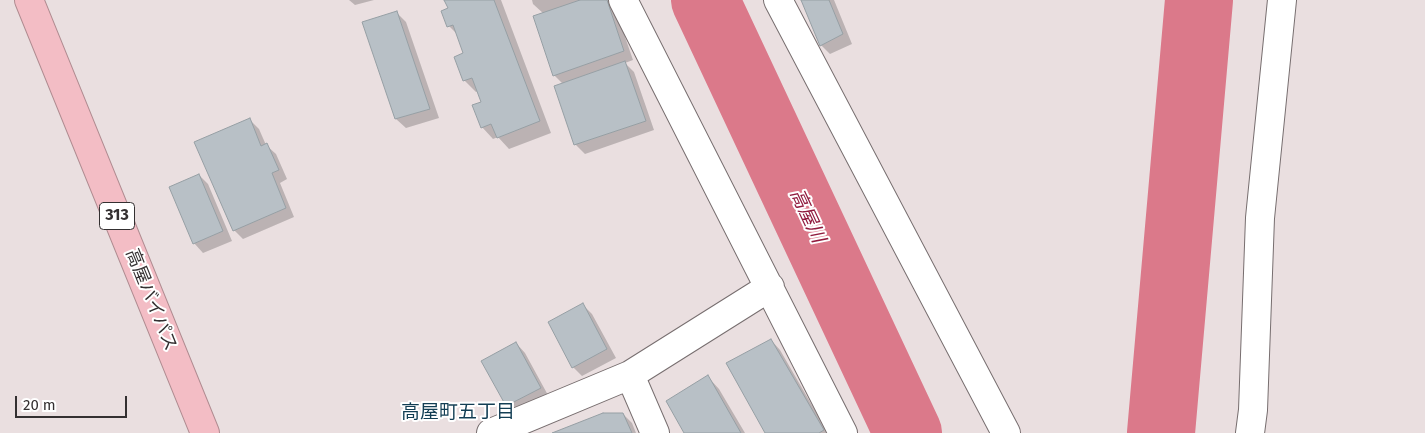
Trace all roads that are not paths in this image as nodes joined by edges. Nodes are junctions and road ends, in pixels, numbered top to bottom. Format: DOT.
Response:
graph roads {
  1 [pos="29,0"];
  2 [pos="623,0"];
  3 [pos="778,0"];
  4 [pos="1282,0"];
  5 [pos="770,287"];
  6 [pos="630,375"];
  7 [pos="205,433"];
  8 [pos="491,433"];
  9 [pos="655,433"];
  10 [pos="843,433"];
  11 [pos="1006,433"];
  12 [pos="1250,433"];
  1 -- 7 [label="highway, 高屋バイパス / 313"];
  2 -- 5 [label="street"];
  3 -- 11 [label="street"];
  4 -- 12 [label="street"];
  5 -- 6 [label="street"];
  5 -- 10 [label="street"];
  6 -- 8 [label="street"];
  6 -- 9 [label="street"];
}
